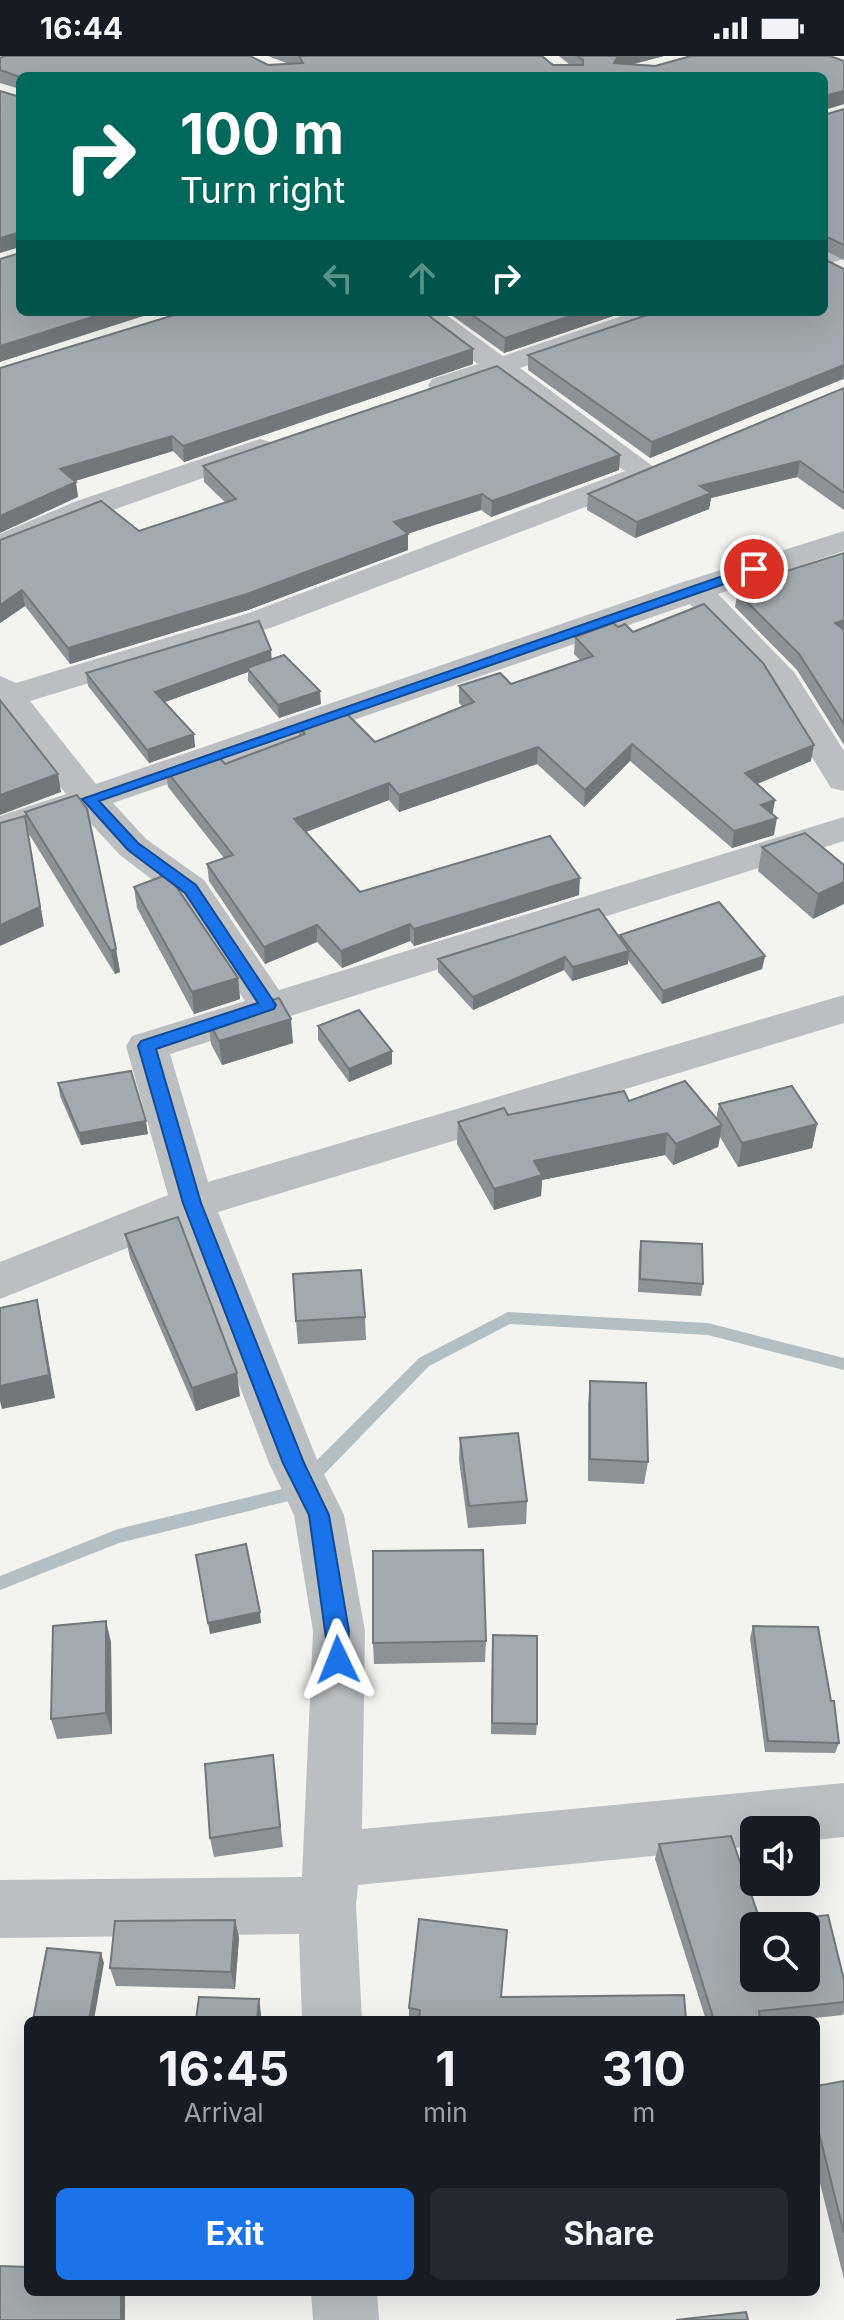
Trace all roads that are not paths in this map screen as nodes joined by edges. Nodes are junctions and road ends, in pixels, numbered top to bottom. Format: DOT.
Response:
graph roads {
  1 [pos="429,316"];
  2 [pos="649,316"];
  3 [pos="497,367"];
  4 [pos="409,397"];
  5 [pos="291,438"];
  6 [pos="844,540"];
  7 [pos="0,545"];
  8 [pos="694,589"];
  9 [pos="6,691"];
  10 [pos="833,741"];
  11 [pos="844,780"];
  12 [pos="89,799"];
  13 [pos="0,829"];
  14 [pos="844,829"];
  15 [pos="268,1005"];
  16 [pos="844,1009"];
  17 [pos="192,1203"];
  18 [pos="0,1281"];
  19 [pos="844,1810"];
  20 [pos="330,1883"];
  21 [pos="0,1909"];
  22 [pos="332,2016"];
  23 [pos="344,2296"];
  24 [pos="346,2320"];
  1 -- 3 [label="street"];
  2 -- 3 [label="street"];
  3 -- 4 [label="street"];
  3 -- 9 [label="street"];
  5 -- 7 [label="street"];
  6 -- 8 [label="street"];
  8 -- 10 [label="street"];
  8 -- 12 [label="street"];
  9 -- 12 [label="street"];
  10 -- 11 [label="street"];
  12 -- 13 [label="street"];
  12 -- 15 [label="street"];
  14 -- 15 [label="street"];
  15 -- 17 [label="street"];
  16 -- 17 [label="street"];
  17 -- 18 [label="street"];
  17 -- 20 [label="street"];
  19 -- 20 [label="street"];
  20 -- 21 [label="street"];
  20 -- 22 [label="street"];
  23 -- 24 [label="street"];
}
